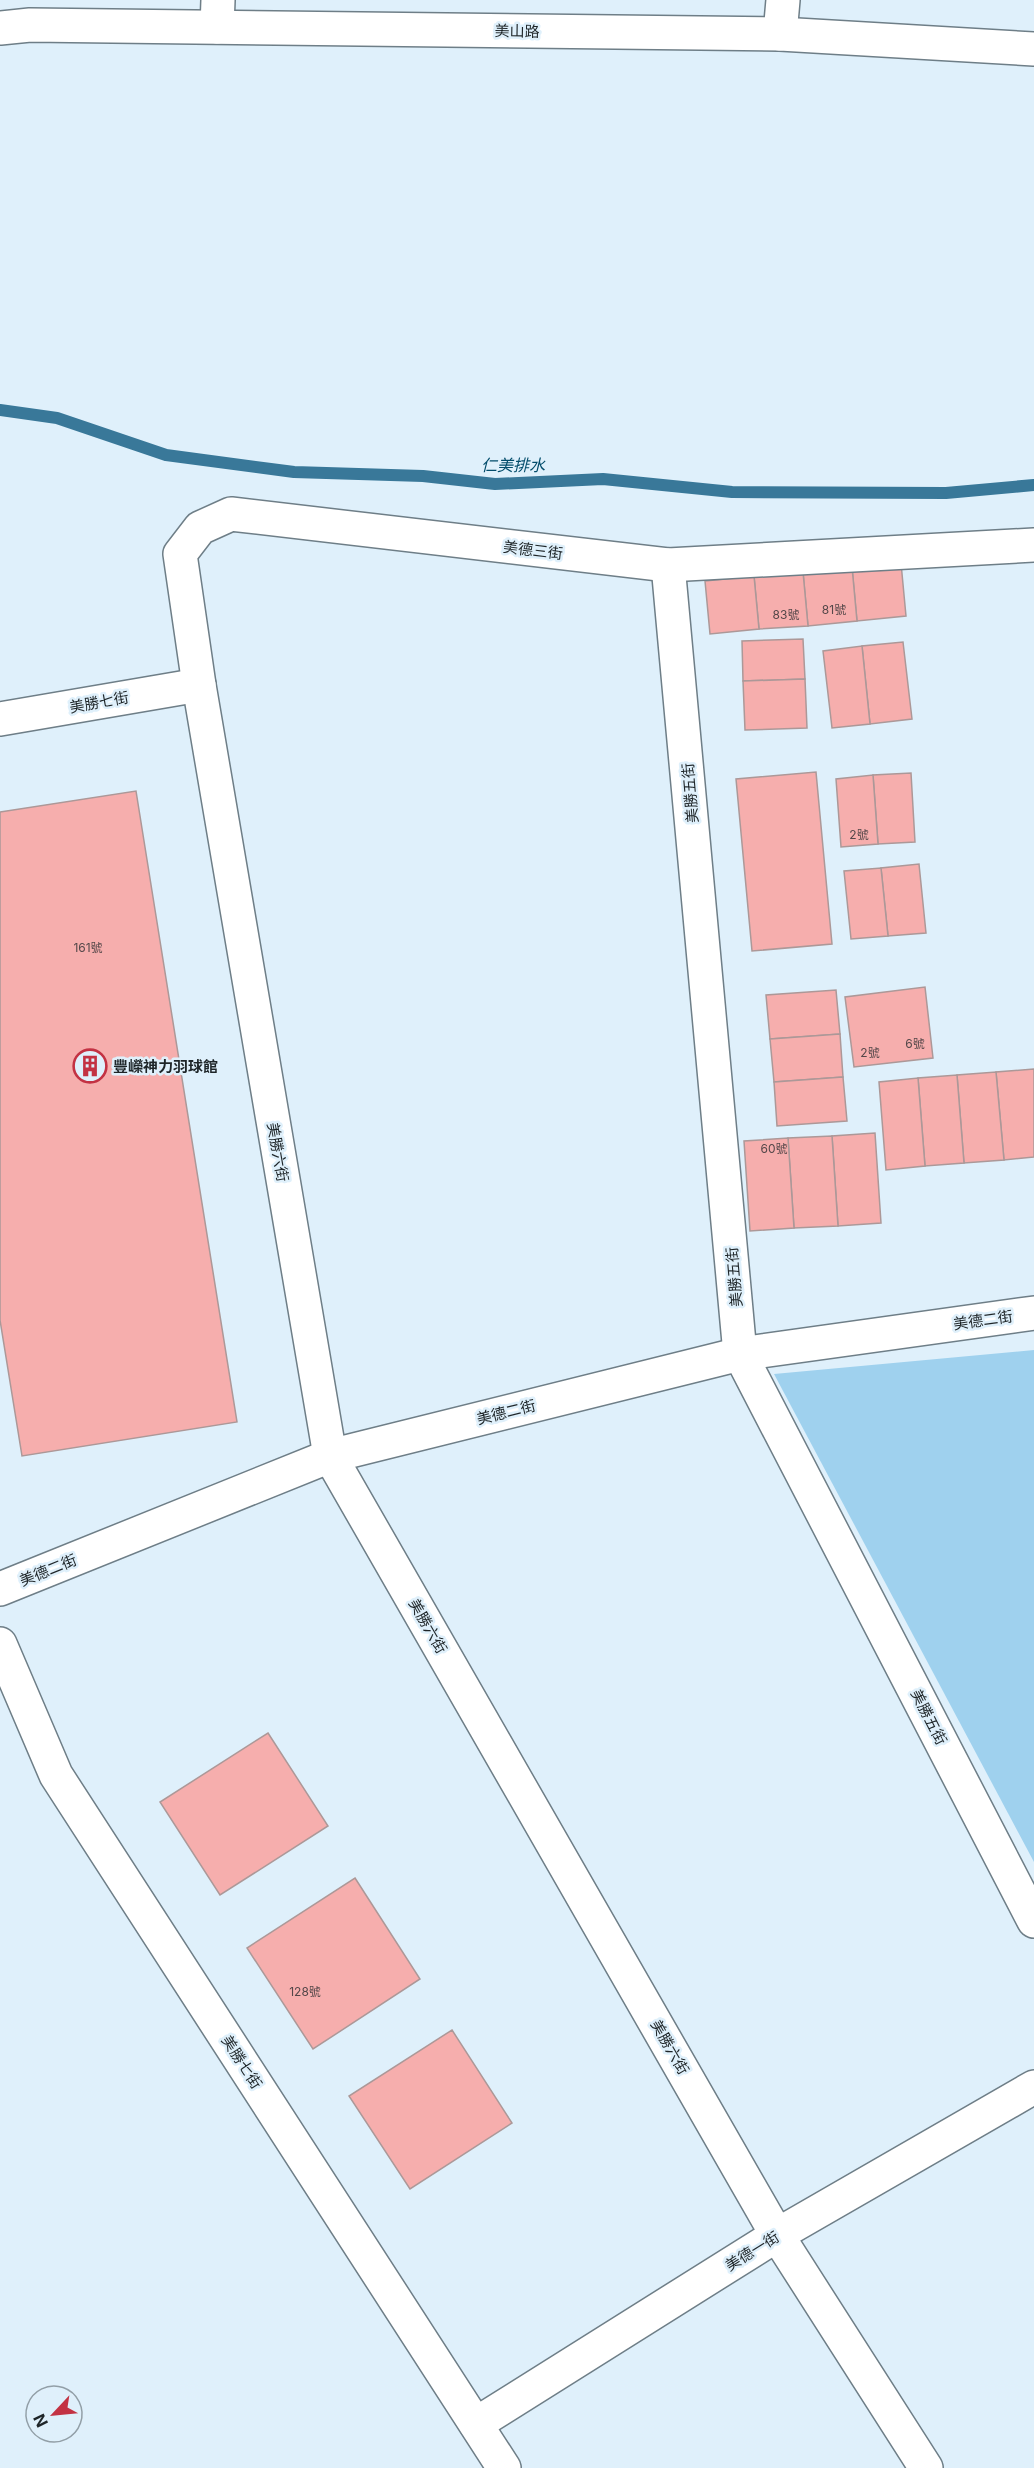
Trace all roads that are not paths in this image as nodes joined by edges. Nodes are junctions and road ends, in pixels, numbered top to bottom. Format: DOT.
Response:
graph roads {
  1 [pos="783,0"];
  2 [pos="218,14"];
  3 [pos="21,18"];
  4 [pos="780,34"];
  5 [pos="1034,49"];
  6 [pos="1034,545"];
  7 [pos="669,565"];
  8 [pos="199,685"];
  9 [pos="0,718"];
  10 [pos="1034,1313"];
  11 [pos="740,1354"];
  12 [pos="330,1456"];
  13 [pos="0,1589"];
  14 [pos="0,1644"];
  15 [pos="1034,1921"];
  16 [pos="1034,2087"];
  17 [pos="777,2235"];
  18 [pos="476,2424"];
  19 [pos="504,2468"];
  20 [pos="926,2468"];
  1 -- 4 [label="street"];
  2 -- 3 [label="street, 美山路"];
  2 -- 4 [label="street, 美山路"];
  4 -- 5 [label="street, 美山路"];
  6 -- 7 [label="street, 美德三街"];
  7 -- 8 [label="street, 美德三街"];
  7 -- 11 [label="street, 美勝五街"];
  8 -- 9 [label="street, 美勝七街"];
  8 -- 12 [label="street, 美勝六街"];
  10 -- 11 [label="street, 美德二街"];
  11 -- 12 [label="street, 美德二街"];
  11 -- 15 [label="street, 美勝五街"];
  12 -- 13 [label="street, 美德二街"];
  12 -- 17 [label="street, 美勝六街"];
  14 -- 18 [label="street, 美勝七街"];
  16 -- 17 [label="street, 美德一街"];
  17 -- 18 [label="street, 美德一街"];
  17 -- 20 [label="street, 美勝六街"];
  18 -- 19 [label="street, 美勝七街"];
}
